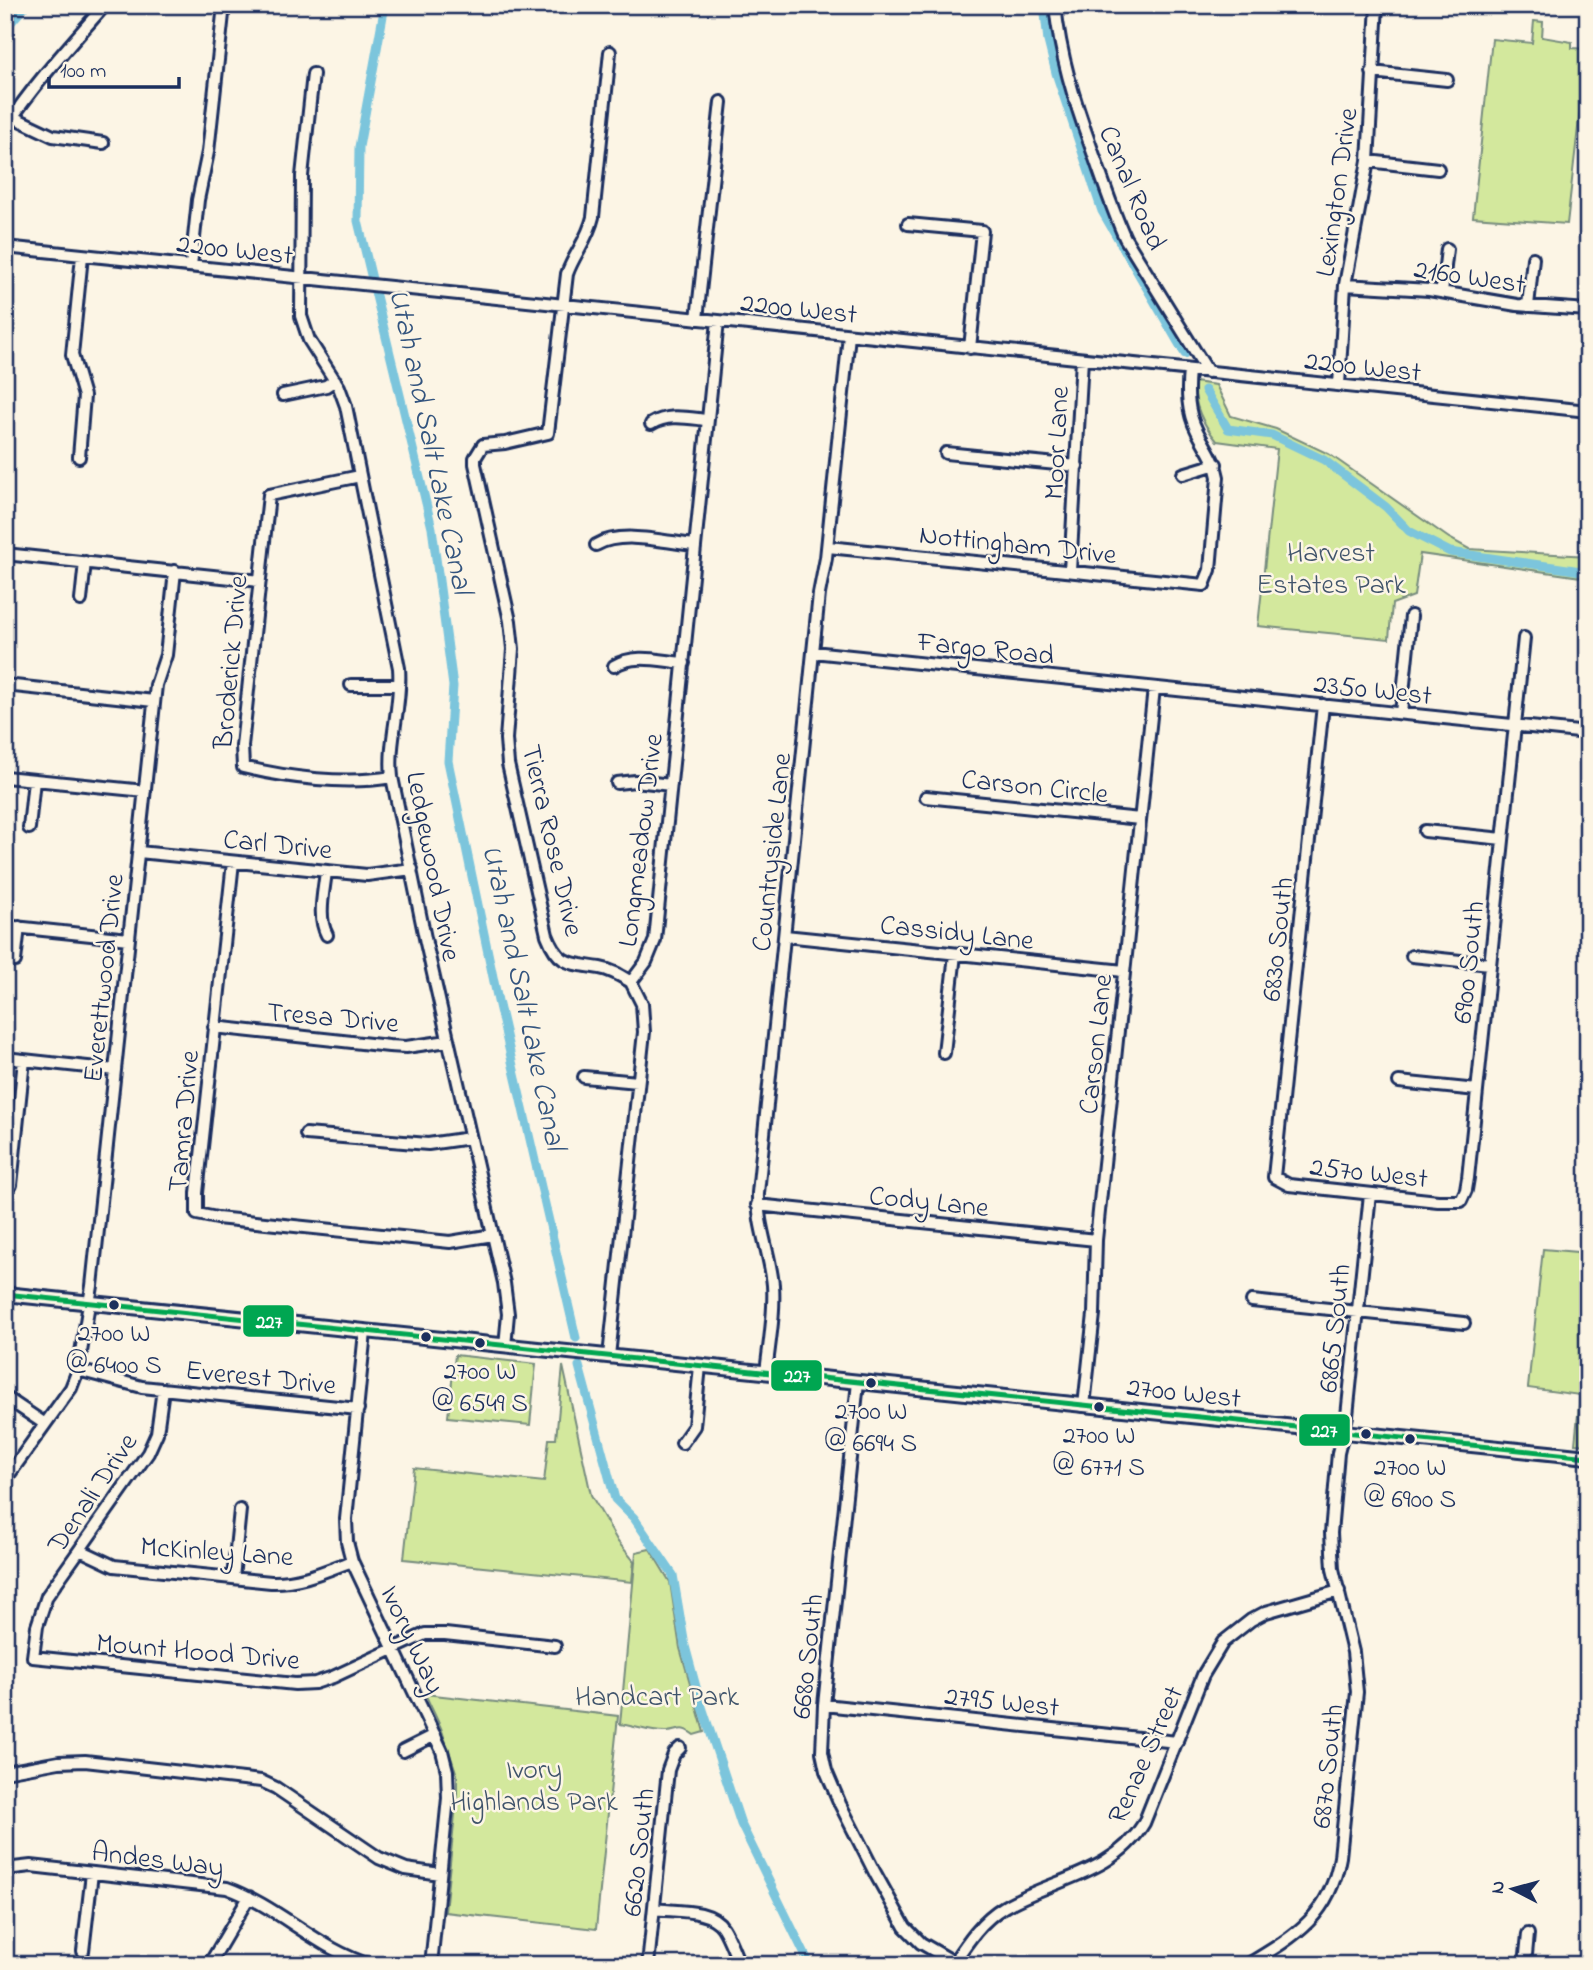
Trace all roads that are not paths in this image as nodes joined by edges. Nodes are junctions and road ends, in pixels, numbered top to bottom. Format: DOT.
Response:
graph roads {
  1 [pos="105,5"];
  2 [pos="224,5"];
  3 [pos="1055,5"];
  4 [pos="1377,5"];
  5 [pos="610,52"];
  6 [pos="1372,72"];
  7 [pos="313,74"];
  8 [pos="1447,80"];
  9 [pos="721,102"];
  10 [pos="13,117"];
  11 [pos="5,128"];
  12 [pos="103,143"];
  13 [pos="1368,161"];
  14 [pos="1438,169"];
  15 [pos="908,224"];
  16 [pos="5,247"];
  17 [pos="1447,250"];
  18 [pos="82,256"];
  19 [pos="1533,258"];
  20 [pos="191,266"];
  21 [pos="302,278"];
  22 [pos="1345,285"];
  23 [pos="1442,292"];
  24 [pos="563,305"];
  25 [pos="1528,306"];
  26 [pos="1588,310"];
  27 [pos="697,318"];
  28 [pos="718,321"];
  29 [pos="849,335"];
  30 [pos="970,348"];
  31 [pos="1082,359"];
  32 [pos="1189,370"];
  33 [pos="1208,372"];
  34 [pos="335,380"];
  35 [pos="1339,385"];
  36 [pos="284,395"];
  37 [pos="1588,411"];
  38 [pos="707,420"];
  39 [pos="651,424"];
  40 [pos="946,453"];
  41 [pos="79,457"];
  42 [pos="1216,464"];
  43 [pos="1077,466"];
  44 [pos="1183,474"];
  45 [pos="360,476"];
  46 [pos="596,545"];
  47 [pos="694,545"];
  48 [pos="828,547"];
  49 [pos="5,554"];
  50 [pos="85,562"];
  51 [pos="174,571"];
  52 [pos="1070,571"];
  53 [pos="260,580"];
  54 [pos="81,600"];
  55 [pos="1411,616"];
  56 [pos="1524,638"];
  57 [pos="813,652"];
  58 [pos="684,663"];
  59 [pos="614,666"];
  60 [pos="5,685"];
  61 [pos="351,685"];
  62 [pos="399,685"];
  63 [pos="1154,688"];
  64 [pos="155,701"];
  65 [pos="1323,705"];
  66 [pos="1401,713"];
  67 [pos="1515,726"];
  68 [pos="1588,733"];
  69 [pos="5,777"];
  70 [pos="392,777"];
  71 [pos="34,780"];
  72 [pos="617,783"];
  73 [pos="671,785"];
  74 [pos="145,791"];
  75 [pos="926,797"];
  76 [pos="1140,819"];
  77 [pos="29,828"];
  78 [pos="1425,831"];
  79 [pos="1503,839"];
  80 [pos="139,852"];
  81 [pos="233,862"];
  82 [pos="412,869"];
  83 [pos="326,871"];
  84 [pos="5,926"];
  85 [pos="19,927"];
  86 [pos="327,935"];
  87 [pos="785,936"];
  88 [pos="129,939"];
  89 [pos="955,954"];
  90 [pos="1412,956"];
  91 [pos="15,961"];
  92 [pos="1490,964"];
  93 [pos="1124,971"];
  94 [pos="631,982"];
  95 [pos="214,1027"];
  96 [pos="448,1041"];
  97 [pos="944,1053"];
  98 [pos="5,1058"];
  99 [pos="24,1060"];
  100 [pos="115,1070"];
  101 [pos="584,1077"];
  102 [pos="639,1082"];
  103 [pos="1399,1082"];
  104 [pos="1477,1090"];
  105 [pos="306,1134"];
  106 [pos="471,1138"];
  107 [pos="1274,1177"];
  108 [pos="11,1185"];
  109 [pos="1370,1194"];
  110 [pos="1461,1201"];
  111 [pos="757,1205"];
  112 [pos="493,1235"];
  113 [pos="1096,1240"];
  114 [pos="5,1294"];
  115 [pos="1252,1301"];
  116 [pos="90,1303"];
  117 [pos="1358,1312"];
  118 [pos="1464,1323"];
  119 [pos="365,1332"];
  120 [pos="505,1346"];
  121 [pos="609,1356"];
  122 [pos="700,1366"];
  123 [pos="78,1370"];
  124 [pos="766,1373"];
  125 [pos="858,1382"];
  126 [pos="163,1389"];
  127 [pos="5,1397"];
  128 [pos="1084,1406"];
  129 [pos="358,1409"];
  130 [pos="46,1424"];
  131 [pos="1343,1432"];
  132 [pos="682,1443"];
  133 [pos="1588,1457"];
  134 [pos="5,1480"];
  135 [pos="240,1510"];
  136 [pos="80,1549"];
  137 [pos="352,1561"];
  138 [pos="233,1578"];
  139 [pos="1339,1591"];
  140 [pos="555,1646"];
  141 [pos="394,1648"];
  142 [pos="33,1657"];
  143 [pos="824,1705"];
  144 [pos="435,1735"];
  145 [pos="1177,1742"];
  146 [pos="680,1748"];
  147 [pos="403,1751"];
  148 [pos="5,1772"];
  149 [pos="5,1869"];
  150 [pos="92,1872"];
  151 [pos="440,1874"];
  152 [pos="249,1897"];
  153 [pos="654,1909"];
  154 [pos="1528,1934"];
  155 [pos="83,1951"];
  156 [pos="346,1961"];
  157 [pos="957,1963"];
  158 [pos="209,1965"];
  159 [pos="371,1965"];
  160 [pos="431,1965"];
  161 [pos="648,1965"];
  162 [pos="740,1965"];
  163 [pos="1247,1965"];
  164 [pos="1525,1965"];
  1 -- 10 [label="street"];
  2 -- 20 [label="street"];
  3 -- 33 [label="street, Canal Road"];
  4 -- 6 [label="street, Lexington Drive"];
  5 -- 24 [label="street, Tierra Rose Drive"];
  6 -- 8 [label="street"];
  6 -- 13 [label="street, Lexington Drive"];
  7 -- 21 [label="street, Ledgewood Drive"];
  9 -- 27 [label="street"];
  10 -- 11 [label="street"];
  10 -- 12 [label="street"];
  13 -- 14 [label="street"];
  13 -- 22 [label="street, Lexington Drive"];
  15 -- 30 [label="street"];
  16 -- 18 [label="street, 2200 West"];
  17 -- 23 [label="street"];
  18 -- 20 [label="street, 2200 West"];
  18 -- 41 [label="street"];
  19 -- 25 [label="street"];
  20 -- 21 [label="street, 2200 West"];
  21 -- 24 [label="street, 2200 West"];
  21 -- 34 [label="street, Ledgewood Drive"];
  22 -- 23 [label="street, 2160 West"];
  22 -- 35 [label="street, Lexington Drive"];
  23 -- 25 [label="street, 2160 West"];
  24 -- 27 [label="street, 2200 West"];
  24 -- 94 [label="street, Tierra Rose Drive"];
  25 -- 26 [label="street, 2160 West"];
  27 -- 28 [label="street, 2200 West"];
  28 -- 29 [label="street, 2200 West"];
  28 -- 38 [label="street, Longmeadow Drive"];
  29 -- 30 [label="street, 2200 West"];
  29 -- 48 [label="street, Countryside Lane"];
  30 -- 31 [label="street, 2200 West"];
  31 -- 32 [label="street, 2200 West"];
  31 -- 43 [label="street, Moor Lane"];
  32 -- 33 [label="street, 2200 West"];
  32 -- 42 [label="street"];
  33 -- 35 [label="street, 2200 West"];
  34 -- 36 [label="street"];
  34 -- 45 [label="street, Ledgewood Drive"];
  35 -- 37 [label="street, 2200 West"];
  38 -- 39 [label="street"];
  38 -- 47 [label="street, Longmeadow Drive"];
  40 -- 43 [label="street"];
  42 -- 44 [label="street"];
  42 -- 52 [label="street, Nottingham Drive"];
  43 -- 52 [label="street, Moor Lane"];
  45 -- 53 [label="street, Broderick Drive"];
  45 -- 62 [label="street, Ledgewood Drive"];
  46 -- 47 [label="street"];
  47 -- 58 [label="street, Longmeadow Drive"];
  48 -- 52 [label="street, Nottingham Drive"];
  48 -- 57 [label="street, Countryside Lane"];
  49 -- 50 [label="street"];
  50 -- 51 [label="street"];
  50 -- 54 [label="street"];
  51 -- 53 [label="street"];
  51 -- 64 [label="street, Everettwood Drive"];
  53 -- 70 [label="street, Broderick Drive"];
  55 -- 66 [label="street"];
  56 -- 67 [label="street, 6900 South"];
  57 -- 63 [label="street, Fargo Road"];
  57 -- 87 [label="street, Countryside Lane"];
  58 -- 59 [label="street"];
  58 -- 73 [label="street, Longmeadow Drive"];
  60 -- 64 [label="street"];
  61 -- 62 [label="street"];
  62 -- 70 [label="street, Ledgewood Drive"];
  63 -- 65 [label="street, 2350 West"];
  63 -- 76 [label="street, Carson Lane"];
  64 -- 74 [label="street, Everettwood Drive"];
  65 -- 66 [label="street, 2350 West"];
  65 -- 107 [label="street, 6830 South"];
  66 -- 67 [label="street, 2350 West"];
  67 -- 68 [label="street, 2350 West"];
  67 -- 79 [label="street, 6900 South"];
  69 -- 71 [label="street"];
  70 -- 82 [label="street, Ledgewood Drive"];
  71 -- 74 [label="street"];
  71 -- 77 [label="street"];
  72 -- 73 [label="street"];
  73 -- 94 [label="street, Longmeadow Drive"];
  74 -- 80 [label="street, Everettwood Drive"];
  75 -- 76 [label="street, Carson Circle"];
  76 -- 93 [label="street, Carson Lane"];
  78 -- 79 [label="street"];
  79 -- 92 [label="street, 6900 South"];
  80 -- 81 [label="street, Carl Drive"];
  80 -- 88 [label="street, Everettwood Drive"];
  81 -- 83 [label="street, Carl Drive"];
  81 -- 95 [label="street, Tamra Drive"];
  82 -- 83 [label="street, Carl Drive"];
  82 -- 96 [label="street, Ledgewood Drive"];
  83 -- 86 [label="street"];
  84 -- 85 [label="street"];
  85 -- 88 [label="street"];
  85 -- 91 [label="street"];
  87 -- 89 [label="street, Cassidy Lane"];
  87 -- 111 [label="street, Countryside Lane"];
  88 -- 100 [label="street, Everettwood Drive"];
  89 -- 93 [label="street, Cassidy Lane"];
  89 -- 97 [label="street"];
  90 -- 92 [label="street"];
  92 -- 104 [label="street, 6900 South"];
  93 -- 113 [label="street, Carson Lane"];
  94 -- 102 [label="street, Longmeadow Drive"];
  95 -- 96 [label="street, Tresa Drive"];
  95 -- 112 [label="street, Tamra Drive"];
  96 -- 106 [label="street, Ledgewood Drive"];
  98 -- 99 [label="street"];
  99 -- 100 [label="street"];
  99 -- 108 [label="street"];
  100 -- 116 [label="street, Everettwood Drive"];
  101 -- 102 [label="street"];
  102 -- 121 [label="street, Longmeadow Drive"];
  103 -- 104 [label="street"];
  104 -- 110 [label="street, 6900 South"];
  105 -- 106 [label="street"];
  106 -- 112 [label="street, Ledgewood Drive"];
  107 -- 109 [label="street, 2570 West"];
  109 -- 110 [label="street, 2570 West"];
  109 -- 117 [label="street, 6865 South"];
  111 -- 113 [label="street, Cody Lane"];
  111 -- 124 [label="street, Countryside Lane"];
  112 -- 120 [label="street, Ledgewood Drive"];
  113 -- 128 [label="street, Carson Lane"];
  114 -- 116 [label="main road, 2700 West"];
  115 -- 117 [label="street"];
  116 -- 119 [label="main road, 2700 West"];
  116 -- 123 [label="street, Everettwood Drive"];
  117 -- 118 [label="street"];
  117 -- 131 [label="street, 6865 South"];
  119 -- 120 [label="main road, 2700 West"];
  119 -- 129 [label="street, Ivory Way"];
  120 -- 121 [label="main road, 2700 West"];
  121 -- 122 [label="main road, 2700 West"];
  122 -- 124 [label="main road, 2700 West"];
  122 -- 132 [label="street"];
  123 -- 126 [label="street, Everest Drive"];
  123 -- 130 [label="street, Everettwood Drive"];
  124 -- 125 [label="main road, 2700 West"];
  125 -- 128 [label="main road, 2700 West"];
  125 -- 143 [label="street, 6680 South"];
  126 -- 129 [label="street, Everest Drive"];
  126 -- 136 [label="street, Denali Drive"];
  127 -- 130 [label="street"];
  128 -- 131 [label="main road, 2700 West"];
  129 -- 137 [label="street, Ivory Way"];
  130 -- 134 [label="street, Everettwood Drive"];
  131 -- 133 [label="main road, 2700 West"];
  131 -- 139 [label="street, 6865 South"];
  135 -- 138 [label="street"];
  136 -- 138 [label="street, McKinley Lane"];
  136 -- 142 [label="street, Denali Drive"];
  137 -- 138 [label="street, McKinley Lane"];
  137 -- 141 [label="street, Ivory Way"];
  139 -- 145 [label="street, Renae Street"];
  139 -- 163 [label="street, 6870 South"];
  140 -- 141 [label="street, Mount Hood Drive"];
  141 -- 142 [label="street, Mount Hood Drive"];
  141 -- 144 [label="street, Ivory Way"];
  143 -- 145 [label="street, 2795 West"];
  143 -- 157 [label="street, 6680 South"];
  144 -- 147 [label="street"];
  144 -- 151 [label="street, Ivory Way"];
  145 -- 157 [label="street, Renae Street"];
  146 -- 153 [label="street, 6620 South"];
  148 -- 151 [label="street"];
  149 -- 150 [label="street, Andes Way"];
  150 -- 152 [label="street, Andes Way"];
  150 -- 155 [label="street"];
  151 -- 160 [label="street, Ivory Way"];
  152 -- 156 [label="street, Andes Way"];
  152 -- 158 [label="street"];
  153 -- 161 [label="street, 6620 South"];
  153 -- 162 [label="street"];
  154 -- 164 [label="street"];
  156 -- 159 [label="street, Andes Way"];
}
